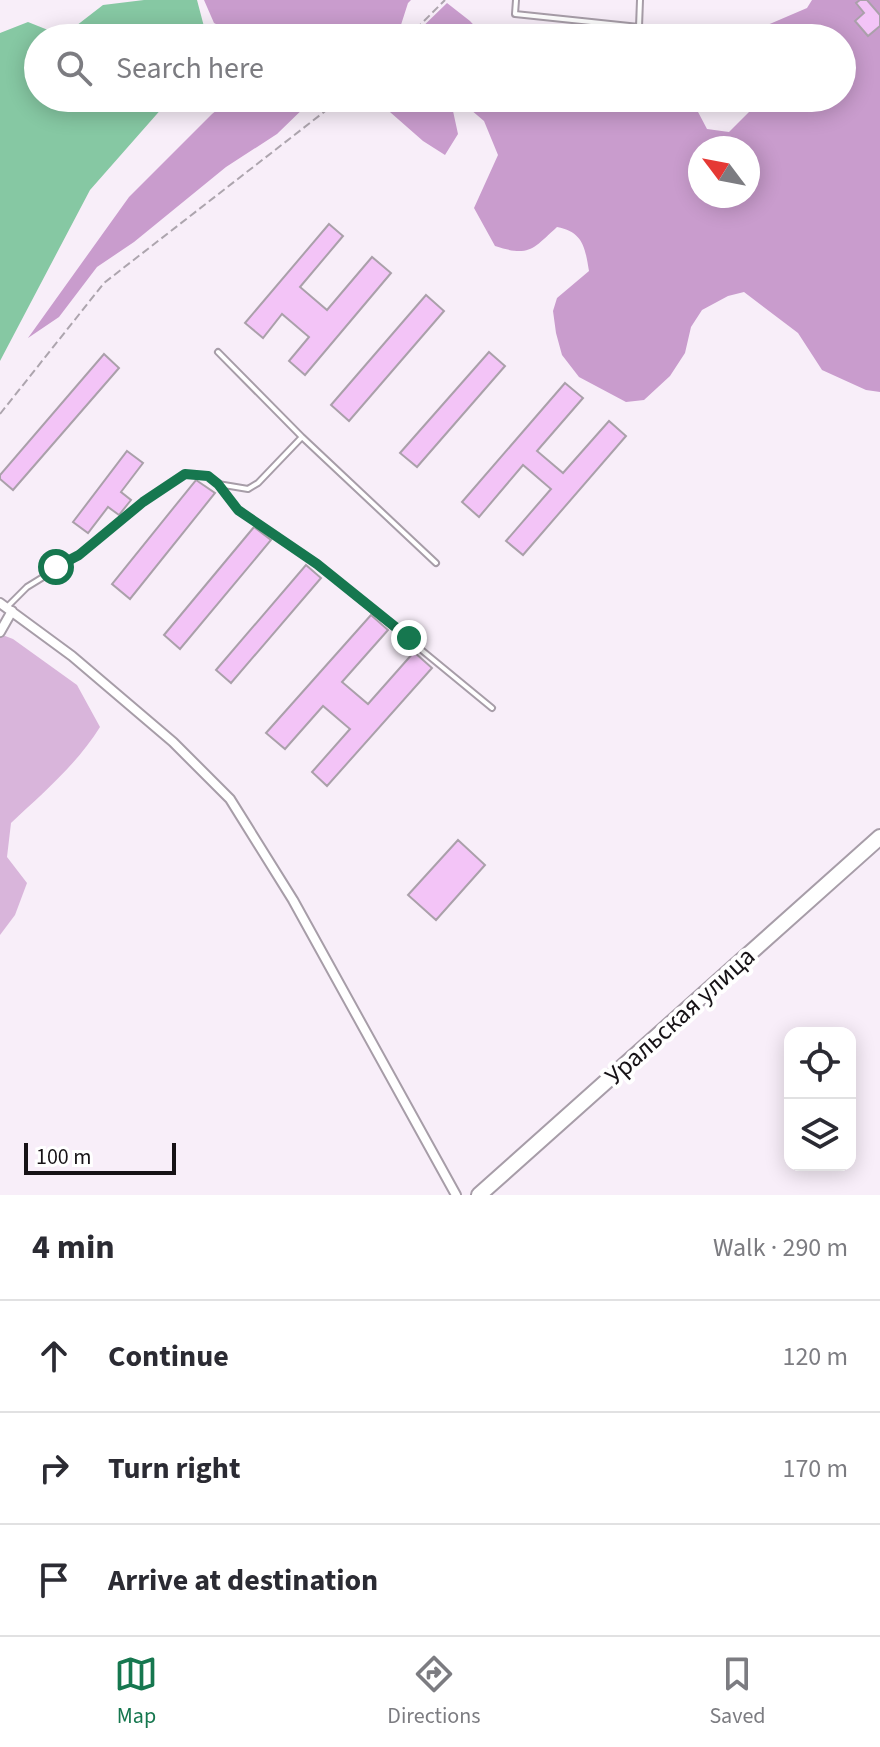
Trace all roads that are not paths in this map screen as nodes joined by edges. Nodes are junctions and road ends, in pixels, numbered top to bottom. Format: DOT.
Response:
graph roads {
  1 [pos="516,0"];
  2 [pos="640,0"];
  3 [pos="610,24"];
  4 [pos="639,24"];
  5 [pos="218,352"];
  6 [pos="302,437"];
  7 [pos="218,484"];
  8 [pos="436,563"];
  9 [pos="6,607"];
  10 [pos="0,632"];
  11 [pos="492,708"];
  12 [pos="880,837"];
  13 [pos="456,1195"];
  14 [pos="479,1195"];
  1 -- 3 [label="lane"];
  2 -- 4 [label="lane"];
  5 -- 6 [label="lane"];
  6 -- 7 [label="lane"];
  6 -- 8 [label="lane"];
  7 -- 9 [label="lane"];
  7 -- 11 [label="lane"];
  9 -- 10 [label="street"];
  9 -- 13 [label="street"];
  12 -- 14 [label="main road, Уральская улица"];
}
